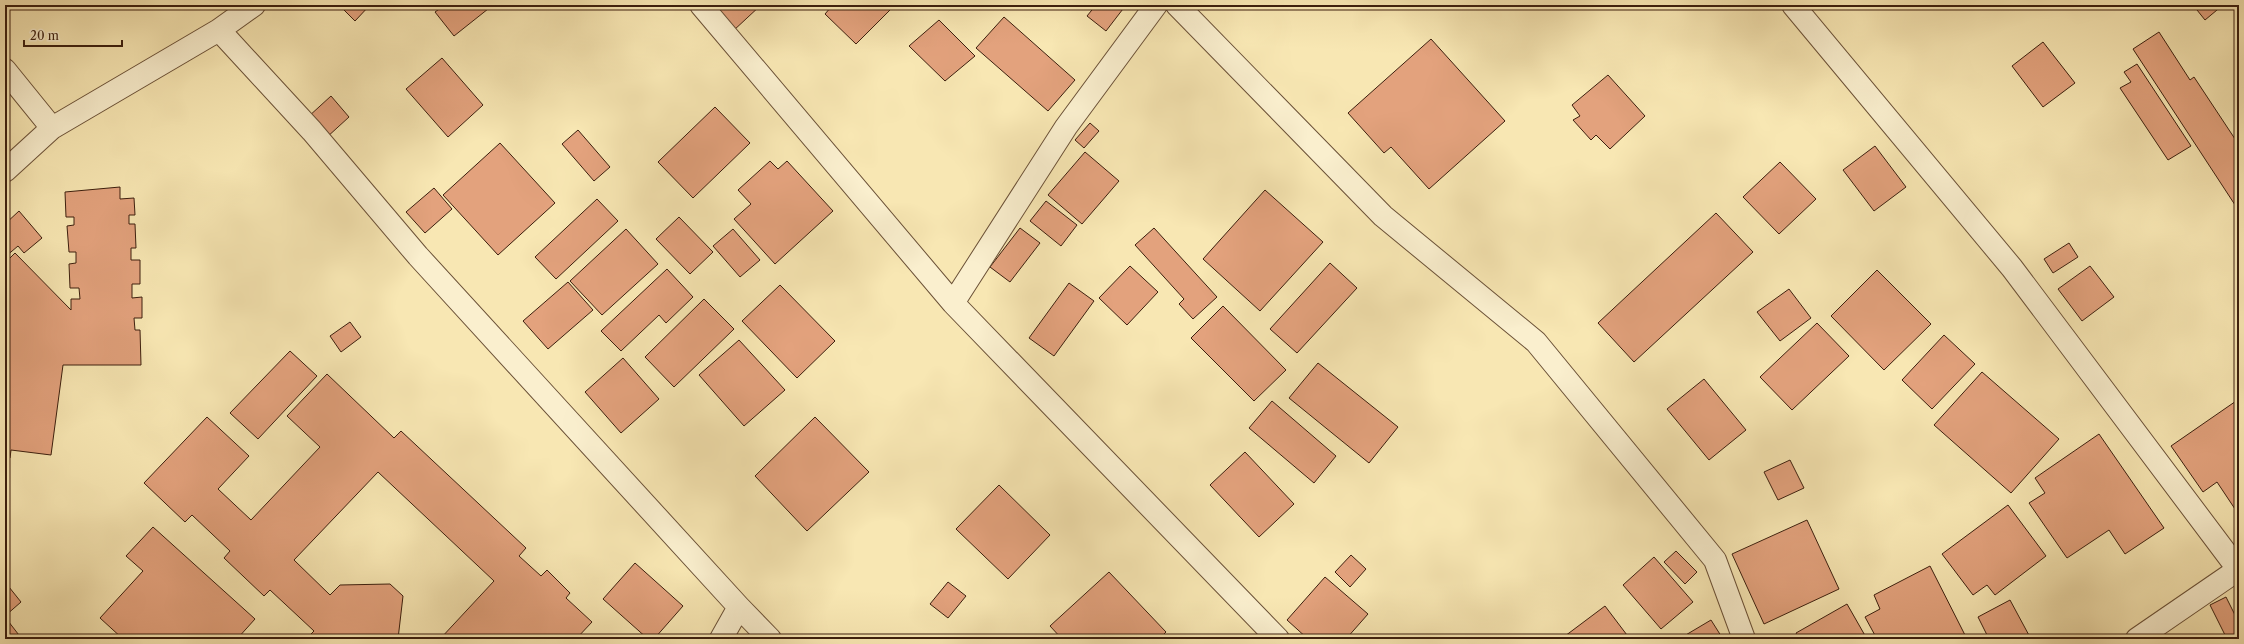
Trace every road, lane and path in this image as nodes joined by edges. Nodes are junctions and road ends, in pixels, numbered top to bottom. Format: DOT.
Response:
graph roads {
  1 [pos="254,5"];
  2 [pos="701,5"];
  3 [pos="1156,5"];
  4 [pos="1177,5"];
  5 [pos="1793,5"];
  6 [pos="220,30"];
  7 [pos="5,70"];
  8 [pos="52,128"];
  9 [pos="5,171"];
  10 [pos="953,302"];
  11 [pos="2238,569"];
  12 [pos="739,607"];
  13 [pos="721,639"];
  14 [pos="770,639"];
  15 [pos="1278,639"];
  16 [pos="1744,639"];
  17 [pos="2137,639"];
  1 -- 6 [label="street"];
  2 -- 10 [label="street"];
  3 -- 10 [label="street"];
  4 -- 16 [label="street"];
  5 -- 11 [label="street"];
  6 -- 8 [label="street"];
  6 -- 12 [label="street"];
  7 -- 8 [label="street"];
  8 -- 9 [label="street"];
  10 -- 15 [label="street"];
  11 -- 17 [label="street"];
  12 -- 13 [label="street"];
  12 -- 14 [label="street"];
}
